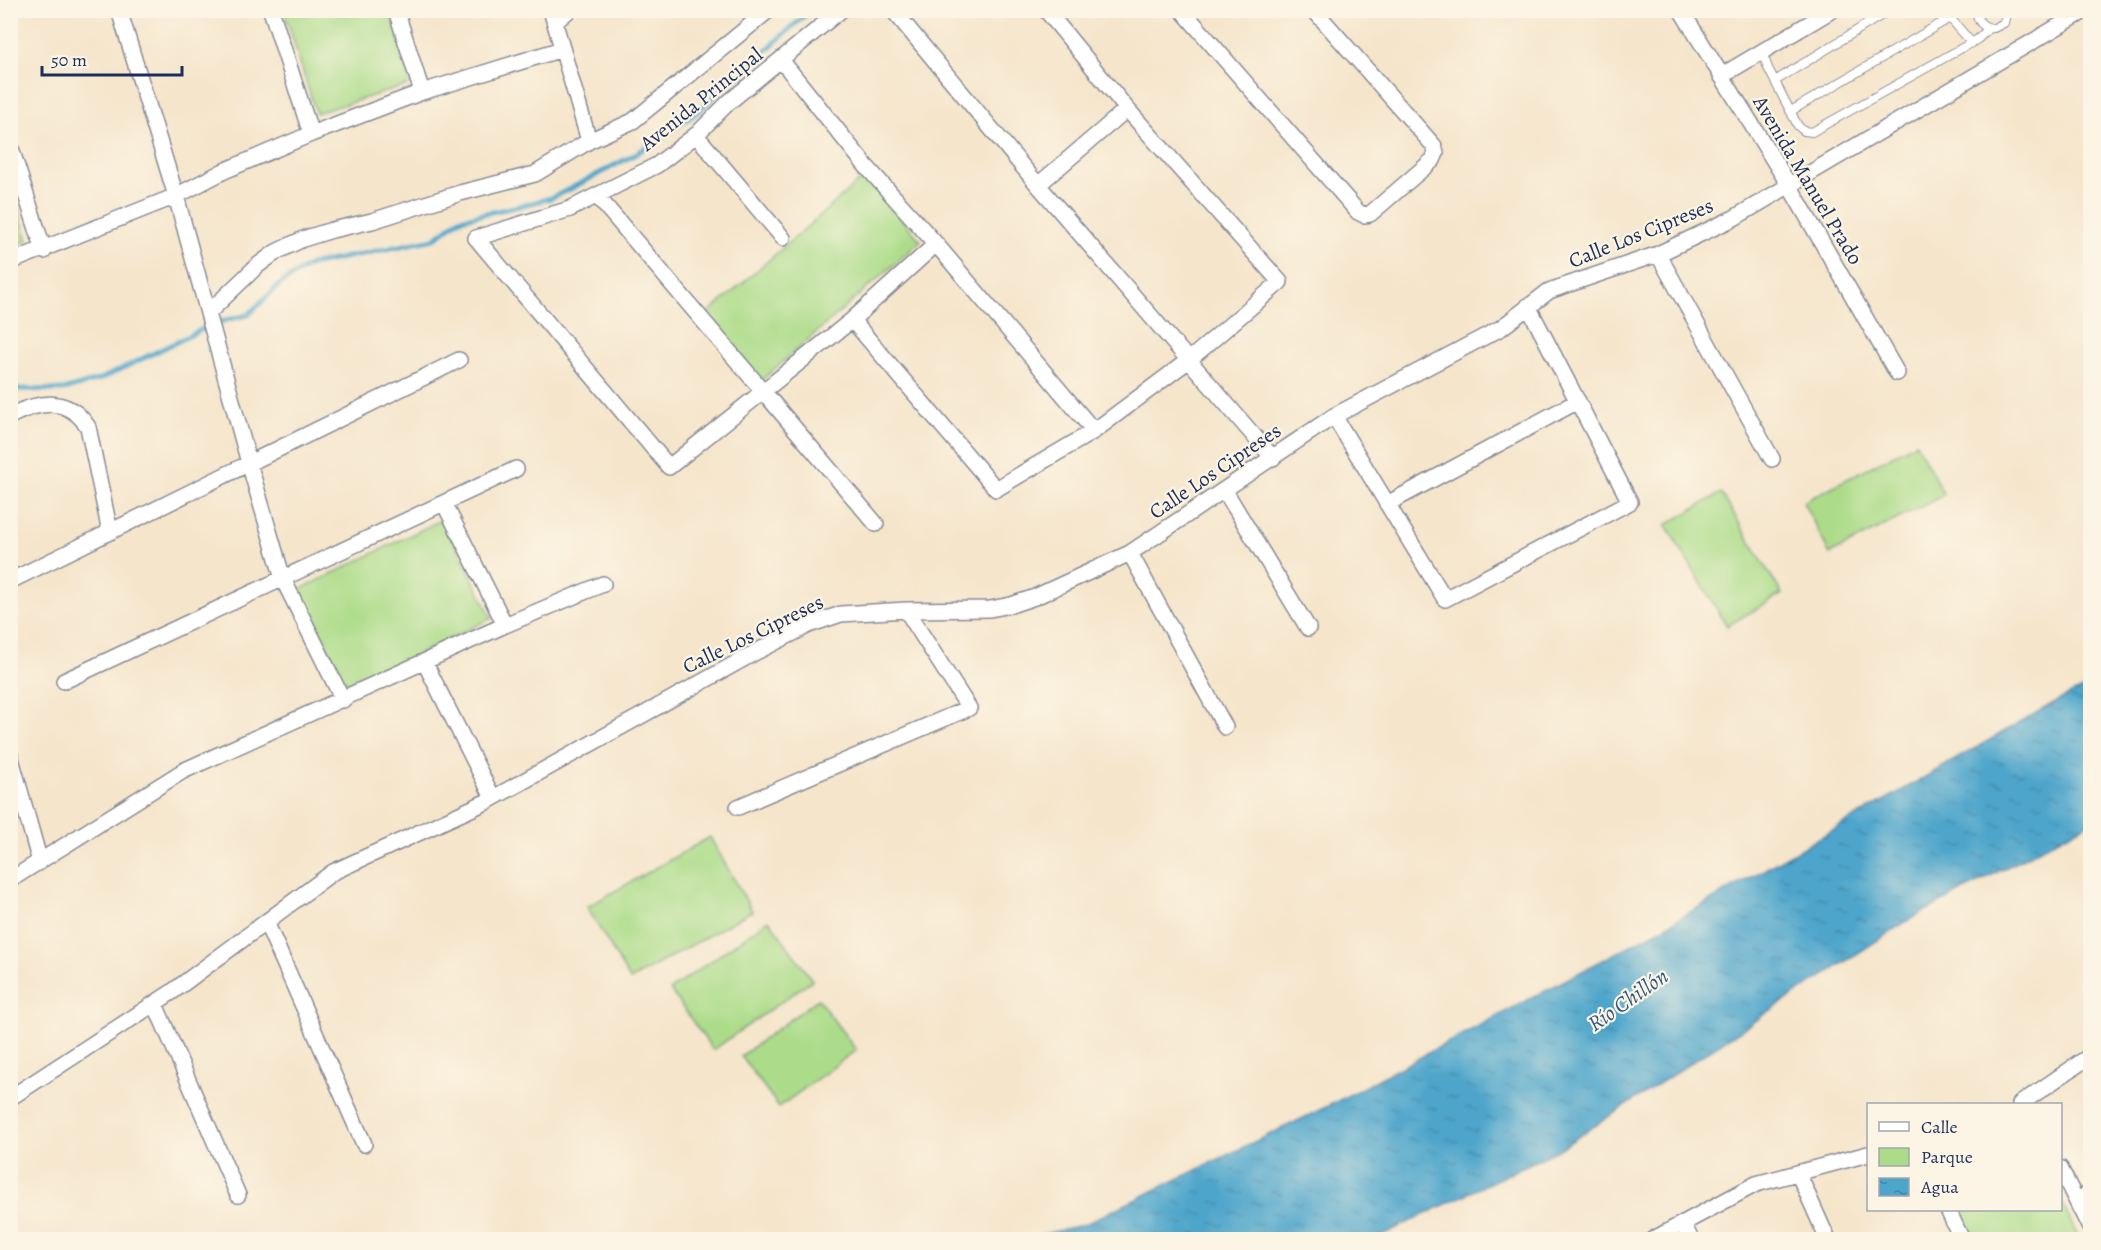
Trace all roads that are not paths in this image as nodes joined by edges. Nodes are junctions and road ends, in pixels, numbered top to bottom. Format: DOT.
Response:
graph roads {
  1 [pos="119,10"];
  2 [pos="271,10"];
  3 [pos="396,10"];
  4 [pos="569,10"];
  5 [pos="769,10"];
  6 [pos="841,10"];
  7 [pos="893,10"];
  8 [pos="1046,10"];
  9 [pos="1182,10"];
  10 [pos="1314,10"];
  11 [pos="1681,10"];
  12 [pos="1832,10"];
  13 [pos="1890,10"];
  14 [pos="1943,10"];
  15 [pos="1977,10"];
  16 [pos="2007,10"];
  17 [pos="2086,10"];
  18 [pos="553,16"];
  19 [pos="1950,18"];
  20 [pos="1989,28"];
  21 [pos="1972,43"];
  22 [pos="562,49"];
  23 [pos="1762,52"];
  24 [pos="781,60"];
  25 [pos="1721,76"];
  26 [pos="1775,81"];
  27 [pos="422,92"];
  28 [pos="1127,109"];
  29 [pos="1791,111"];
  30 [pos="311,134"];
  31 [pos="696,135"];
  32 [pos="589,141"];
  33 [pos="10,145"];
  34 [pos="1038,185"];
  35 [pos="1789,185"];
  36 [pos="176,196"];
  37 [pos="597,196"];
  38 [pos="783,238"];
  39 [pos="936,244"];
  40 [pos="44,250"];
  41 [pos="1658,254"];
  42 [pos="10,262"];
  43 [pos="1528,306"];
  44 [pos="209,312"];
  45 [pos="852,320"];
  46 [pos="459,360"];
  47 [pos="1189,360"];
  48 [pos="1897,373"];
  49 [pos="764,392"];
  50 [pos="1578,401"];
  51 [pos="10,416"];
  52 [pos="1334,416"];
  53 [pos="1094,430"];
  54 [pos="1273,458"];
  55 [pos="1772,459"];
  56 [pos="249,463"];
  57 [pos="516,469"];
  58 [pos="1225,491"];
  59 [pos="444,503"];
  60 [pos="1387,504"];
  61 [pos="876,524"];
  62 [pos="110,532"];
  63 [pos="1130,553"];
  64 [pos="12,576"];
  65 [pos="283,579"];
  66 [pos="603,584"];
  67 [pos="906,610"];
  68 [pos="505,625"];
  69 [pos="1308,628"];
  70 [pos="425,663"];
  71 [pos="64,681"];
  72 [pos="343,700"];
  73 [pos="1225,727"];
  74 [pos="10,754"];
  75 [pos="493,798"];
  76 [pos="738,807"];
  77 [pos="40,862"];
  78 [pos="10,880"];
  79 [pos="266,922"];
  80 [pos="155,1004"];
  81 [pos="2091,1056"];
  82 [pos="10,1098"];
  83 [pos="2026,1103"];
  84 [pos="364,1144"];
  85 [pos="1867,1155"];
  86 [pos="2062,1170"];
  87 [pos="1798,1173"];
  88 [pos="2091,1191"];
  89 [pos="238,1195"];
  90 [pos="2078,1202"];
  91 [pos="1949,1211"];
  92 [pos="1683,1223"];
  93 [pos="2091,1228"];
  94 [pos="1652,1239"];
  95 [pos="1691,1239"];
  96 [pos="1828,1239"];
  97 [pos="1962,1239"];
  1 -- 36 [label="street"];
  2 -- 30 [label="street"];
  3 -- 27 [label="street"];
  4 -- 18 [label="street"];
  5 -- 32 [label="street, Avenida Principal"];
  6 -- 24 [label="street, Avenida Principal"];
  7 -- 34 [label="street"];
  8 -- 28 [label="street"];
  9 -- 10 [label="street"];
  11 -- 25 [label="street, Avenida Manuel Prado"];
  12 -- 23 [label="street"];
  13 -- 26 [label="lane"];
  14 -- 19 [label="lane"];
  15 -- 20 [label="lane"];
  16 -- 20 [label="lane"];
  17 -- 35 [label="street, Calle Los Cipreses"];
  18 -- 22 [label="street"];
  19 -- 21 [label="lane"];
  19 -- 29 [label="lane"];
  20 -- 21 [label="lane"];
  21 -- 29 [label="lane"];
  22 -- 27 [label="street"];
  22 -- 32 [label="street"];
  23 -- 25 [label="street"];
  23 -- 26 [label="lane"];
  24 -- 31 [label="street, Avenida Principal"];
  24 -- 39 [label="street"];
  25 -- 35 [label="street, Avenida Manuel Prado"];
  26 -- 29 [label="lane"];
  27 -- 30 [label="street"];
  28 -- 34 [label="street"];
  28 -- 47 [label="street"];
  30 -- 36 [label="street"];
  31 -- 37 [label="street, Avenida Principal"];
  31 -- 38 [label="street"];
  32 -- 44 [label="street, Avenida Principal"];
  33 -- 40 [label="street"];
  34 -- 47 [label="street"];
  35 -- 41 [label="street, Calle Los Cipreses"];
  35 -- 48 [label="street, Avenida Manuel Prado"];
  36 -- 40 [label="street"];
  36 -- 44 [label="street"];
  37 -- 49 [label="street"];
  37 -- 49 [label="street, Avenida Principal"];
  39 -- 45 [label="street"];
  39 -- 53 [label="street"];
  40 -- 42 [label="street"];
  41 -- 43 [label="street, Calle Los Cipreses"];
  41 -- 55 [label="street"];
  43 -- 50 [label="street"];
  43 -- 52 [label="street, Calle Los Cipreses"];
  44 -- 56 [label="street"];
  45 -- 49 [label="street"];
  45 -- 53 [label="street"];
  46 -- 56 [label="street"];
  47 -- 53 [label="street"];
  47 -- 54 [label="street"];
  49 -- 61 [label="street"];
  50 -- 60 [label="street"];
  50 -- 60 [label="street"];
  51 -- 62 [label="street"];
  52 -- 54 [label="street, Calle Los Cipreses"];
  52 -- 60 [label="street"];
  54 -- 58 [label="street, Calle Los Cipreses"];
  56 -- 62 [label="street"];
  56 -- 65 [label="street"];
  57 -- 59 [label="street"];
  58 -- 63 [label="street, Calle Los Cipreses"];
  58 -- 69 [label="street"];
  59 -- 65 [label="street"];
  59 -- 68 [label="street"];
  62 -- 64 [label="street"];
  63 -- 67 [label="street, Calle Los Cipreses"];
  63 -- 73 [label="street"];
  65 -- 71 [label="street"];
  65 -- 72 [label="street"];
  66 -- 68 [label="street"];
  67 -- 75 [label="street, Calle Los Cipreses"];
  67 -- 76 [label="street"];
  68 -- 70 [label="street"];
  70 -- 72 [label="street"];
  70 -- 75 [label="street"];
  72 -- 77 [label="street"];
  74 -- 77 [label="street"];
  75 -- 79 [label="street, Calle Los Cipreses"];
  77 -- 78 [label="street"];
  79 -- 80 [label="street, Calle Los Cipreses"];
  79 -- 84 [label="street"];
  80 -- 82 [label="street, Calle Los Cipreses"];
  80 -- 89 [label="street"];
  81 -- 83 [label="street"];
  85 -- 87 [label="street"];
  86 -- 90 [label="street"];
  87 -- 92 [label="street"];
  87 -- 96 [label="street"];
  88 -- 90 [label="street"];
  90 -- 93 [label="street"];
  91 -- 97 [label="street"];
  92 -- 94 [label="street"];
  92 -- 95 [label="street"];
}
